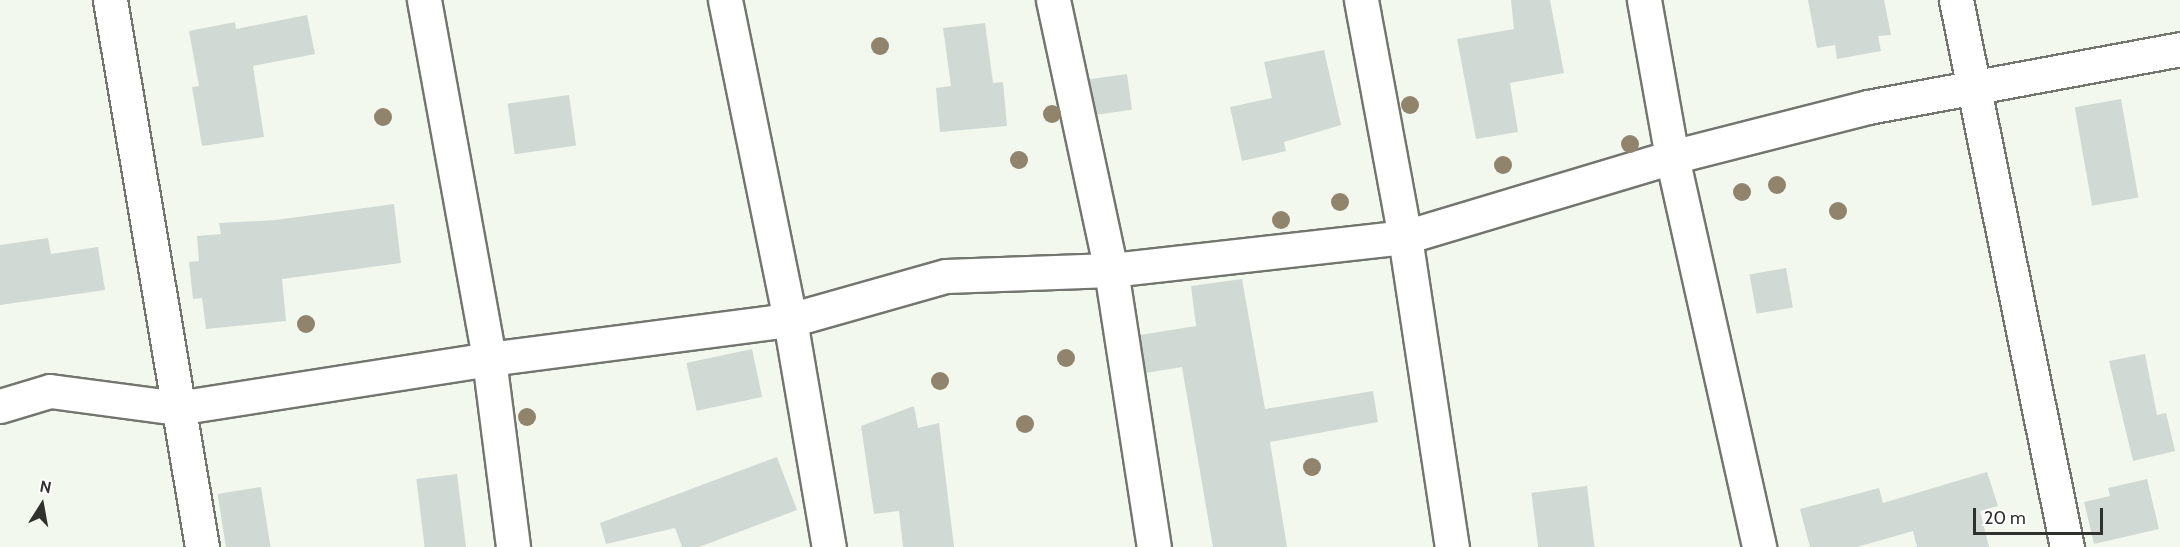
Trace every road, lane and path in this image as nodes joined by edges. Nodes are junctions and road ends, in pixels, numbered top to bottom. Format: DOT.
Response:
graph roads {
  1 [pos="110,0"];
  2 [pos="424,0"];
  3 [pos="725,0"];
  4 [pos="1053,0"];
  5 [pos="1361,0"];
  6 [pos="1644,0"];
  7 [pos="1956,0"];
  8 [pos="2180,49"];
  9 [pos="1974,87"];
  10 [pos="1672,157"];
  11 [pos="1405,237"];
  12 [pos="1111,270"];
  13 [pos="790,320"];
  14 [pos="489,359"];
  15 [pos="0,406"];
  16 [pos="177,408"];
  17 [pos="202,547"];
  18 [pos="513,547"];
  19 [pos="830,547"];
  20 [pos="1154,547"];
  21 [pos="1452,547"];
  22 [pos="1759,547"];
  23 [pos="2067,547"];
  1 -- 16 [label="street"];
  2 -- 14 [label="street"];
  3 -- 13 [label="street"];
  4 -- 12 [label="street"];
  5 -- 11 [label="street"];
  6 -- 10 [label="street"];
  7 -- 9 [label="street"];
  8 -- 9 [label="street"];
  9 -- 10 [label="street"];
  9 -- 23 [label="street"];
  10 -- 11 [label="street"];
  10 -- 22 [label="street"];
  11 -- 12 [label="street"];
  11 -- 21 [label="street"];
  12 -- 13 [label="street"];
  12 -- 20 [label="street"];
  13 -- 14 [label="street"];
  13 -- 19 [label="street"];
  14 -- 16 [label="street"];
  14 -- 18 [label="street"];
  15 -- 16 [label="street"];
  16 -- 17 [label="street"];
}
